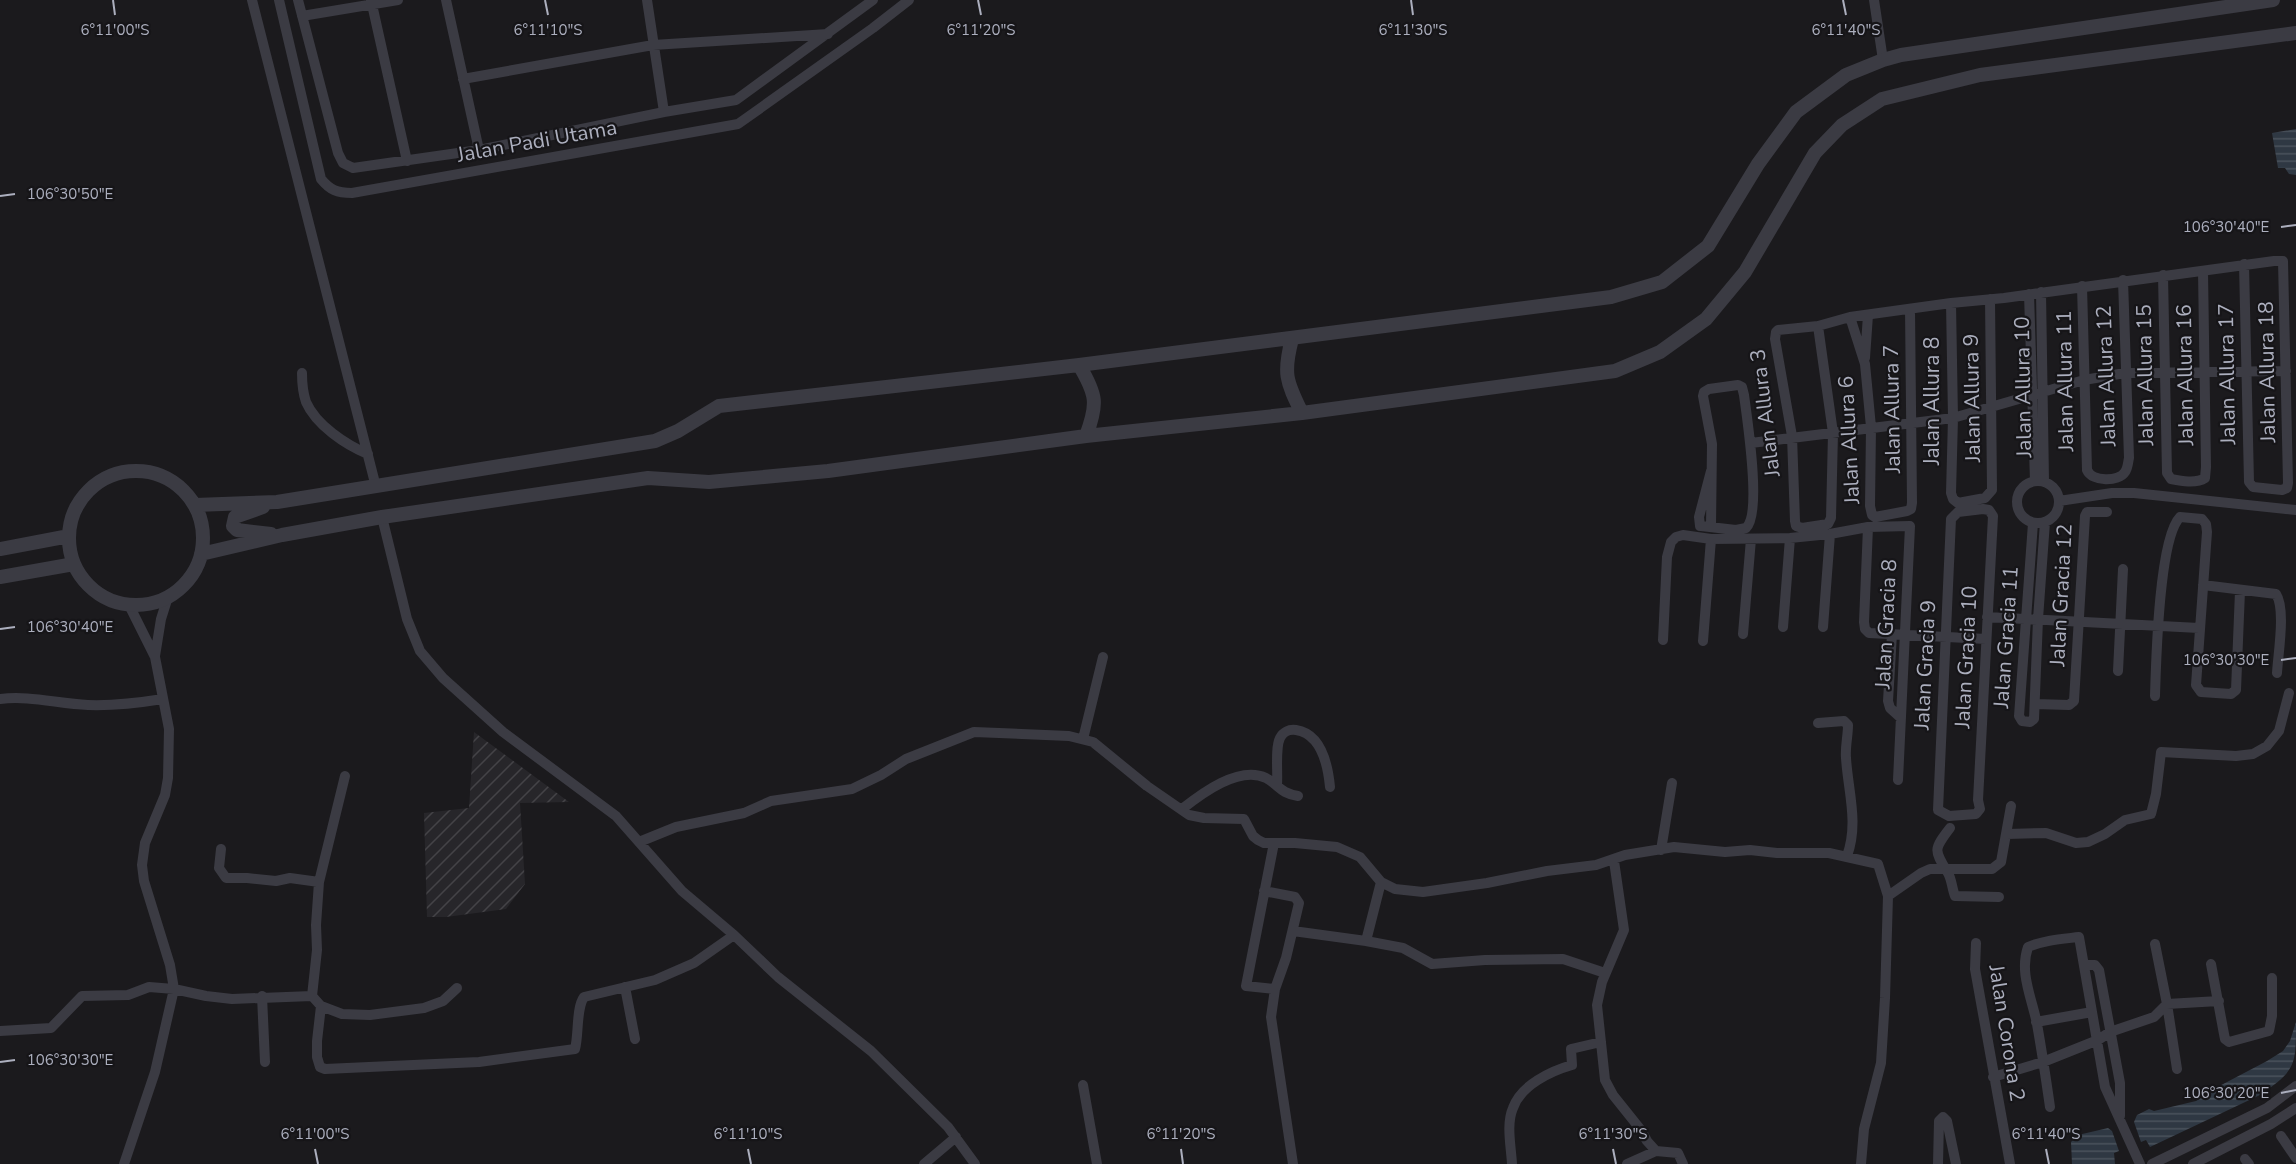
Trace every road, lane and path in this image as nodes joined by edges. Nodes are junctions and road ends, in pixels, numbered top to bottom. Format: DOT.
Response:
graph roads {
  1 [pos="252,0"];
  2 [pos="279,0"];
  3 [pos="298,0"];
  4 [pos="398,0"];
  5 [pos="446,0"];
  6 [pos="646,0"];
  7 [pos="873,0"];
  8 [pos="909,0"];
  9 [pos="1874,0"];
  10 [pos="2273,0"];
  11 [pos="372,1"];
  12 [pos="302,16"];
  13 [pos="2296,33"];
  14 [pos="829,34"];
  15 [pos="653,45"];
  16 [pos="1882,60"];
  17 [pos="464,79"];
  18 [pos="664,112"];
  19 [pos="479,150"];
  20 [pos="407,161"];
  21 [pos="2244,264"];
  22 [pos="2203,271"];
  23 [pos="2163,275"];
  24 [pos="2123,280"];
  25 [pos="2082,286"];
  26 [pos="2041,292"];
  27 [pos="2029,294"];
  28 [pos="1990,299"];
  29 [pos="1951,303"];
  30 [pos="1910,309"];
  31 [pos="1868,315"];
  32 [pos="1850,317"];
  33 [pos="1818,326"];
  34 [pos="1292,339"];
  35 [pos="1865,364"];
  36 [pos="1080,365"];
  37 [pos="2286,371"];
  38 [pos="2246,372"];
  39 [pos="302,373"];
  40 [pos="2125,373"];
  41 [pos="2165,373"];
  42 [pos="2205,373"];
  43 [pos="2084,380"];
  44 [pos="2037,393"];
  45 [pos="1992,406"];
  46 [pos="1302,412"];
  47 [pos="1953,418"];
  48 [pos="1912,423"];
  49 [pos="1871,427"];
  50 [pos="1833,432"];
  51 [pos="1086,436"];
  52 [pos="1791,436"];
  53 [pos="1751,443"];
  54 [pos="368,454"];
  55 [pos="2168,473"];
  56 [pos="2089,475"];
  57 [pos="2040,481"];
  58 [pos="2249,482"];
  59 [pos="376,487"];
  60 [pos="1953,499"];
  61 [pos="2059,501"];
  62 [pos="277,502"];
  63 [pos="195,506"];
  64 [pos="2296,510"];
  65 [pos="2107,512"];
  66 [pos="1872,514"];
  67 [pos="1993,516"];
  68 [pos="382,517"];
  69 [pos="2045,522"];
  70 [pos="2033,523"];
  71 [pos="1868,527"];
  72 [pos="1829,529"];
  73 [pos="1711,533"];
  74 [pos="282,535"];
  75 [pos="69,536"];
  76 [pos="1790,538"];
  77 [pos="1751,539"];
  78 [pos="0,549"];
  79 [pos="201,554"];
  80 [pos="74,564"];
  81 [pos="2123,569"];
  82 [pos="0,577"];
  83 [pos="2203,585"];
  84 [pos="2240,591"];
  85 [pos="167,600"];
  86 [pos="130,607"];
  87 [pos="1987,617"];
  88 [pos="2025,619"];
  89 [pos="2038,619"];
  90 [pos="2078,622"];
  91 [pos="2120,624"];
  92 [pos="2158,626"];
  93 [pos="1783,627"];
  94 [pos="1823,627"];
  95 [pos="2199,628"];
  96 [pos="1743,634"];
  97 [pos="1892,634"];
  98 [pos="1905,635"];
  99 [pos="1947,637"];
  100 [pos="1986,639"];
  101 [pos="1663,640"];
  102 [pos="1703,641"];
  103 [pos="155,657"];
  104 [pos="1103,657"];
  105 [pos="2118,671"];
  106 [pos="2277,673"];
  107 [pos="2289,693"];
  108 [pos="2155,696"];
  109 [pos="0,699"];
  110 [pos="163,699"];
  111 [pos="2036,704"];
  112 [pos="1901,718"];
  113 [pos="1818,723"];
  114 [pos="1083,739"];
  115 [pos="345,776"];
  116 [pos="1898,780"];
  117 [pos="1672,783"];
  118 [pos="1277,785"];
  119 [pos="1330,787"];
  120 [pos="1298,796"];
  121 [pos="1978,800"];
  122 [pos="2011,806"];
  123 [pos="1182,809"];
  124 [pos="1950,828"];
  125 [pos="2007,834"];
  126 [pos="639,842"];
  127 [pos="1274,843"];
  128 [pos="221,849"];
  129 [pos="1661,850"];
  130 [pos="1847,856"];
  131 [pos="1614,861"];
  132 [pos="1945,869"];
  133 [pos="319,882"];
  134 [pos="1381,882"];
  135 [pos="1264,891"];
  136 [pos="1888,896"];
  137 [pos="1999,897"];
  138 [pos="1293,931"];
  139 [pos="734,935"];
  140 [pos="1365,941"];
  141 [pos="1976,943"];
  142 [pos="2155,944"];
  143 [pos="2211,964"];
  144 [pos="2085,965"];
  145 [pos="1605,973"];
  146 [pos="2272,978"];
  147 [pos="625,987"];
  148 [pos="458,988"];
  149 [pos="174,989"];
  150 [pos="1275,990"];
  151 [pos="262,996"];
  152 [pos="312,996"];
  153 [pos="2219,1001"];
  154 [pos="2167,1004"];
  155 [pos="321,1006"];
  156 [pos="2092,1012"];
  157 [pos="2036,1022"];
  158 [pos="0,1031"];
  159 [pos="2110,1032"];
  160 [pos="635,1038"];
  161 [pos="2098,1040"];
  162 [pos="1601,1042"];
  163 [pos="265,1062"];
  164 [pos="2043,1062"];
  165 [pos="2177,1069"];
  166 [pos="1993,1077"];
  167 [pos="1083,1085"];
  168 [pos="2296,1086"];
  169 [pos="2050,1107"];
  170 [pos="2296,1108"];
  171 [pos="2120,1123"];
  172 [pos="2281,1136"];
  173 [pos="956,1137"];
  174 [pos="1656,1150"];
  175 [pos="2296,1158"];
  176 [pos="2198,1163"];
  177 [pos="124,1164"];
  178 [pos="924,1164"];
  179 [pos="975,1164"];
  180 [pos="1097,1164"];
  181 [pos="1293,1164"];
  182 [pos="1512,1164"];
  183 [pos="1627,1164"];
  184 [pos="1683,1164"];
  185 [pos="1861,1164"];
  186 [pos="1938,1164"];
  187 [pos="1956,1164"];
  188 [pos="2010,1164"];
  189 [pos="2140,1164"];
  190 [pos="2152,1164"];
  1 -- 54 [label="street"];
  2 -- 8 [label="street, Jalan Padi Utama"];
  3 -- 12 [label="street"];
  4 -- 11 [label="street"];
  5 -- 17 [label="street"];
  6 -- 15 [label="street"];
  7 -- 14 [label="street"];
  9 -- 16 [label="street"];
  10 -- 16 [label="street"];
  11 -- 12 [label="street"];
  11 -- 20 [label="street"];
  12 -- 20 [label="street"];
  13 -- 46 [label="street"];
  14 -- 15 [label="street"];
  14 -- 18 [label="street"];
  15 -- 17 [label="street"];
  15 -- 18 [label="street"];
  16 -- 34 [label="street"];
  17 -- 19 [label="street"];
  18 -- 19 [label="street"];
  19 -- 20 [label="street"];
  21 -- 22 [label="street"];
  21 -- 37 [label="street, Jalan Allura 18"];
  21 -- 38 [label="street, Jalan Allura 17"];
  22 -- 23 [label="street"];
  22 -- 42 [label="street, Jalan Allura 16"];
  23 -- 24 [label="street"];
  23 -- 41 [label="street, Jalan Allura 15"];
  24 -- 25 [label="street"];
  24 -- 40 [label="street, Jalan Allura 12"];
  25 -- 26 [label="street"];
  25 -- 43 [label="street, Jalan Allura 11"];
  26 -- 27 [label="street"];
  26 -- 44 [label="street, Jalan Allura 10"];
  27 -- 28 [label="street"];
  27 -- 44 [label="street, Jalan Allura 10"];
  28 -- 29 [label="street"];
  28 -- 45 [label="street, Jalan Allura 9"];
  29 -- 30 [label="street"];
  29 -- 47 [label="street, Jalan Allura 8"];
  30 -- 31 [label="street"];
  30 -- 48 [label="street, Jalan Allura 7"];
  31 -- 32 [label="street"];
  31 -- 35 [label="street, Jalan Allura 6"];
  32 -- 33 [label="street"];
  32 -- 35 [label="street, Jalan Allura 6"];
  33 -- 50 [label="street"];
  33 -- 52 [label="street, Jalan Allura 3"];
  34 -- 36 [label="street"];
  34 -- 46 [label="street"];
  35 -- 49 [label="street, Jalan Allura 6"];
  36 -- 51 [label="street"];
  36 -- 59 [label="street"];
  37 -- 38 [label="street"];
  37 -- 58 [label="street, Jalan Allura 18"];
  38 -- 42 [label="street"];
  38 -- 58 [label="street, Jalan Allura 17"];
  39 -- 54 [label="street"];
  40 -- 41 [label="street"];
  40 -- 43 [label="street"];
  40 -- 56 [label="street, Jalan Allura 12"];
  41 -- 42 [label="street"];
  41 -- 55 [label="street, Jalan Allura 15"];
  42 -- 55 [label="street, Jalan Allura 16"];
  43 -- 44 [label="street"];
  43 -- 56 [label="street, Jalan Allura 11"];
  44 -- 45 [label="street"];
  44 -- 57 [label="street, Jalan Allura 10"];
  45 -- 47 [label="street"];
  45 -- 60 [label="street, Jalan Allura 9"];
  46 -- 51 [label="street"];
  47 -- 48 [label="street"];
  47 -- 60 [label="street, Jalan Allura 8"];
  48 -- 49 [label="street"];
  48 -- 66 [label="street, Jalan Allura 7"];
  49 -- 50 [label="street"];
  49 -- 66 [label="street, Jalan Allura 6"];
  50 -- 52 [label="street"];
  50 -- 72 [label="street"];
  51 -- 68 [label="street"];
  52 -- 53 [label="street"];
  52 -- 72 [label="street, Jalan Allura 3"];
  53 -- 73 [label="street"];
  53 -- 73 [label="street"];
  54 -- 59 [label="street"];
  57 -- 61 [label="street"];
  57 -- 70 [label="street"];
  59 -- 62 [label="street"];
  61 -- 64 [label="street"];
  61 -- 69 [label="street"];
  62 -- 63 [label="street"];
  62 -- 74 [label="street"];
  63 -- 75 [label="street"];
  63 -- 79 [label="street"];
  65 -- 90 [label="street, Jalan Gracia 12"];
  67 -- 87 [label="street, Jalan Gracia 10"];
  67 -- 99 [label="street, Jalan Gracia 9"];
  68 -- 74 [label="street"];
  68 -- 126 [label="street"];
  69 -- 70 [label="street"];
  69 -- 89 [label="street, Jalan Gracia 11"];
  70 -- 88 [label="street, Jalan Gracia 11"];
  71 -- 72 [label="street"];
  71 -- 97 [label="street"];
  71 -- 98 [label="street, Jalan Gracia 8"];
  72 -- 76 [label="street"];
  72 -- 94 [label="street"];
  73 -- 77 [label="street"];
  73 -- 101 [label="street"];
  73 -- 102 [label="street"];
  74 -- 79 [label="street"];
  75 -- 78 [label="street"];
  75 -- 80 [label="street"];
  76 -- 77 [label="street"];
  76 -- 93 [label="street"];
  77 -- 96 [label="street"];
  79 -- 85 [label="street"];
  80 -- 82 [label="street"];
  80 -- 86 [label="street"];
  81 -- 91 [label="street"];
  83 -- 84 [label="street"];
  83 -- 92 [label="street"];
  83 -- 95 [label="street"];
  84 -- 95 [label="street"];
  84 -- 106 [label="street"];
  85 -- 86 [label="street"];
  85 -- 103 [label="street"];
  86 -- 103 [label="street"];
  87 -- 88 [label="street"];
  87 -- 100 [label="street, Jalan Gracia 10"];
  88 -- 89 [label="street"];
  88 -- 111 [label="street, Jalan Gracia 11"];
  89 -- 90 [label="street"];
  89 -- 111 [label="street, Jalan Gracia 11"];
  90 -- 91 [label="street"];
  90 -- 111 [label="street, Jalan Gracia 12"];
  91 -- 92 [label="street"];
  91 -- 105 [label="street"];
  92 -- 95 [label="street"];
  92 -- 108 [label="street"];
  97 -- 98 [label="street"];
  97 -- 112 [label="street, Jalan Gracia 8"];
  98 -- 99 [label="street"];
  98 -- 112 [label="street, Jalan Gracia 8"];
  99 -- 100 [label="street"];
  99 -- 121 [label="street, Jalan Gracia 9"];
  100 -- 121 [label="street, Jalan Gracia 10"];
  103 -- 110 [label="street"];
  104 -- 114 [label="street"];
  107 -- 125 [label="street"];
  109 -- 110 [label="street"];
  110 -- 149 [label="street"];
  112 -- 116 [label="street, Jalan Gracia 8"];
  113 -- 130 [label="street"];
  114 -- 123 [label="street"];
  114 -- 126 [label="street"];
  115 -- 133 [label="street"];
  117 -- 129 [label="street"];
  118 -- 119 [label="street"];
  118 -- 120 [label="street"];
  118 -- 123 [label="street"];
  122 -- 125 [label="street"];
  123 -- 127 [label="street"];
  124 -- 132 [label="street"];
  125 -- 132 [label="street"];
  126 -- 139 [label="street"];
  127 -- 134 [label="street"];
  127 -- 135 [label="street"];
  128 -- 133 [label="street"];
  129 -- 130 [label="street"];
  129 -- 131 [label="street"];
  130 -- 136 [label="street"];
  131 -- 134 [label="street"];
  131 -- 145 [label="street"];
  132 -- 136 [label="street"];
  132 -- 137 [label="street"];
  133 -- 152 [label="street"];
  134 -- 140 [label="street"];
  135 -- 138 [label="street"];
  135 -- 150 [label="street"];
  136 -- 185 [label="street"];
  138 -- 140 [label="street"];
  138 -- 150 [label="street"];
  139 -- 147 [label="street"];
  139 -- 173 [label="street"];
  140 -- 145 [label="street"];
  141 -- 166 [label="street, Jalan Corona 2"];
  142 -- 154 [label="street"];
  143 -- 153 [label="street"];
  144 -- 156 [label="street"];
  144 -- 157 [label="street"];
  144 -- 159 [label="street"];
  145 -- 162 [label="street"];
  146 -- 153 [label="street"];
  147 -- 155 [label="street"];
  147 -- 160 [label="street"];
  148 -- 155 [label="street"];
  149 -- 151 [label="street"];
  149 -- 158 [label="street"];
  149 -- 177 [label="street"];
  150 -- 181 [label="street"];
  151 -- 152 [label="street"];
  151 -- 163 [label="street"];
  152 -- 155 [label="street"];
  153 -- 154 [label="street"];
  154 -- 159 [label="street"];
  154 -- 165 [label="street"];
  156 -- 157 [label="street"];
  156 -- 161 [label="street"];
  157 -- 164 [label="street"];
  159 -- 161 [label="street"];
  159 -- 171 [label="street"];
  161 -- 164 [label="street"];
  161 -- 171 [label="street"];
  162 -- 174 [label="street"];
  162 -- 182 [label="street"];
  164 -- 166 [label="street"];
  164 -- 169 [label="street"];
  166 -- 188 [label="street, Jalan Corona 2"];
  167 -- 180 [label="street"];
  168 -- 190 [label="street"];
  170 -- 176 [label="street"];
  171 -- 189 [label="street"];
  172 -- 175 [label="street"];
  173 -- 178 [label="street"];
  173 -- 179 [label="street"];
  174 -- 183 [label="street"];
  174 -- 184 [label="street"];
  186 -- 187 [label="street"];
}
